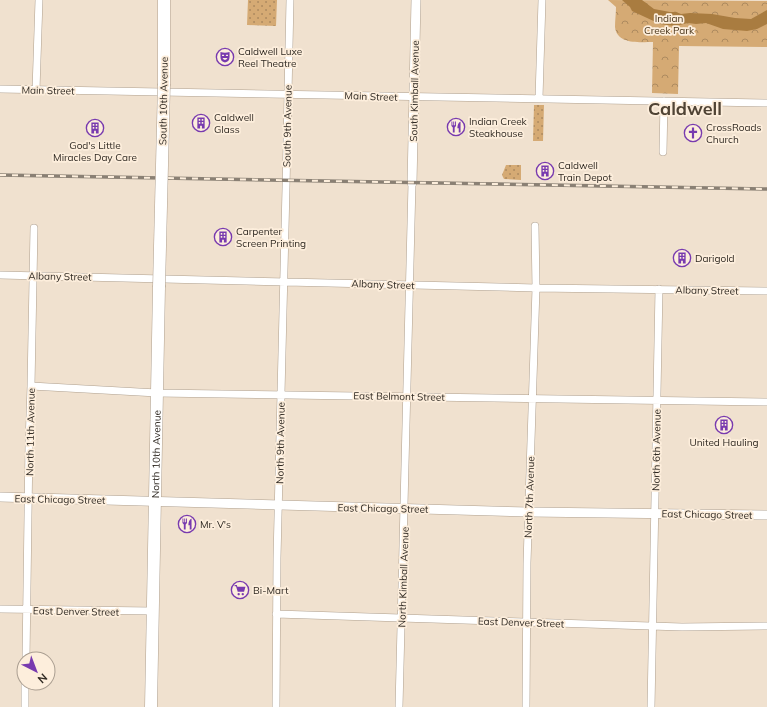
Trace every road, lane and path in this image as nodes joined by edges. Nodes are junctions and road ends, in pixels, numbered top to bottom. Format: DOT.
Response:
graph roads {
  1 [pos="39,0"];
  2 [pos="164,0"];
  3 [pos="290,0"];
  4 [pos="416,0"];
  5 [pos="542,0"];
  6 [pos="0,89"];
  7 [pos="36,90"];
  8 [pos="288,94"];
  9 [pos="414,98"];
  10 [pos="539,98"];
  11 [pos="664,101"];
  12 [pos="767,103"];
  13 [pos="663,152"];
  14 [pos="286,180"];
  15 [pos="412,183"];
  16 [pos="161,202"];
  17 [pos="535,226"];
  18 [pos="34,228"];
  19 [pos="0,275"];
  20 [pos="33,275"];
  21 [pos="283,281"];
  22 [pos="410,285"];
  23 [pos="536,288"];
  24 [pos="659,289"];
  25 [pos="767,291"];
  26 [pos="31,386"];
  27 [pos="157,393"];
  28 [pos="281,394"];
  29 [pos="407,396"];
  30 [pos="532,398"];
  31 [pos="657,400"];
  32 [pos="767,402"];
  33 [pos="0,497"];
  34 [pos="28,498"];
  35 [pos="155,501"];
  36 [pos="279,506"];
  37 [pos="404,508"];
  38 [pos="529,512"];
  39 [pos="656,513"];
  40 [pos="767,515"];
  41 [pos="0,609"];
  42 [pos="27,610"];
  43 [pos="152,612"];
  44 [pos="276,614"];
  45 [pos="402,618"];
  46 [pos="527,623"];
  47 [pos="653,626"];
  48 [pos="767,626"];
  49 [pos="26,651"];
  50 [pos="25,691"];
  51 [pos="25,707"];
  52 [pos="150,707"];
  53 [pos="276,707"];
  54 [pos="399,707"];
  55 [pos="526,707"];
  56 [pos="652,707"];
  1 -- 7 [label="street"];
  2 -- 16 [label="main road, South 10th Avenue, bridge"];
  3 -- 8 [label="street, South 9th Avenue"];
  4 -- 9 [label="street, South Kimball Avenue"];
  5 -- 10 [label="street"];
  6 -- 7 [label="street, Main Street"];
  7 -- 8 [label="street, Main Street"];
  8 -- 9 [label="street, Main Street"];
  8 -- 14 [label="street, South 9th Avenue"];
  9 -- 10 [label="street, Main Street"];
  9 -- 15 [label="street, South Kimball Avenue"];
  10 -- 11 [label="street, Main Street"];
  11 -- 12 [label="street, Main Street"];
  11 -- 13 [label="street"];
  14 -- 21 [label="street, North 9th Avenue"];
  15 -- 22 [label="street, North Kimball Avenue"];
  16 -- 27 [label="main road, North 10th Avenue, bridge"];
  17 -- 23 [label="street, North 7th Avenue"];
  18 -- 20 [label="street, North 11th Avenue"];
  19 -- 20 [label="street, Albany Street"];
  20 -- 21 [label="street, Albany Street"];
  20 -- 26 [label="street, North 11th Avenue"];
  21 -- 22 [label="street, Albany Street"];
  21 -- 28 [label="street, North 9th Avenue"];
  22 -- 23 [label="street, Albany Street"];
  22 -- 29 [label="street, North Kimball Avenue"];
  23 -- 24 [label="street, Albany Street"];
  23 -- 30 [label="street, North 7th Avenue"];
  24 -- 25 [label="street, Albany Street"];
  24 -- 31 [label="street, North 6th Avenue"];
  26 -- 27 [label="street, East Belmont Street"];
  26 -- 34 [label="street, North 11th Avenue"];
  27 -- 28 [label="street, East Belmont Street"];
  27 -- 35 [label="main road, North 10th Avenue"];
  28 -- 29 [label="street, East Belmont Street"];
  28 -- 36 [label="street, North 9th Avenue"];
  29 -- 30 [label="street, East Belmont Street"];
  29 -- 37 [label="street, North Kimball Avenue"];
  30 -- 31 [label="street, East Belmont Street"];
  30 -- 38 [label="street, North 7th Avenue"];
  31 -- 32 [label="street, East Belmont Street"];
  31 -- 39 [label="street, North 6th Avenue"];
  33 -- 34 [label="street, East Chicago Street"];
  34 -- 35 [label="street, East Chicago Street"];
  34 -- 42 [label="street, North 11th Avenue"];
  35 -- 36 [label="street, East Chicago Street"];
  35 -- 43 [label="main road, North 10th Avenue"];
  36 -- 37 [label="street, East Chicago Street"];
  36 -- 44 [label="street, North 9th Avenue"];
  37 -- 38 [label="street, East Chicago Street"];
  37 -- 45 [label="street, North Kimball Avenue"];
  38 -- 39 [label="street, East Chicago Street"];
  38 -- 46 [label="street, North 7th Avenue"];
  39 -- 40 [label="street, East Chicago Street"];
  39 -- 47 [label="street, North 6th Avenue"];
  41 -- 42 [label="street, East Denver Street"];
  42 -- 43 [label="street, East Denver Street"];
  42 -- 49 [label="street, North 11th Avenue"];
  43 -- 52 [label="main road, North 10th Avenue"];
  44 -- 45 [label="street, East Denver Street"];
  44 -- 53 [label="street, North 9th Avenue"];
  45 -- 46 [label="street, East Denver Street"];
  45 -- 54 [label="street, North Kimball Avenue"];
  46 -- 47 [label="street, East Denver Street"];
  46 -- 55 [label="street, North 7th Avenue"];
  47 -- 48 [label="street, East Denver Street"];
  47 -- 56 [label="street, North 6th Avenue"];
  50 -- 51 [label="street"];
}
